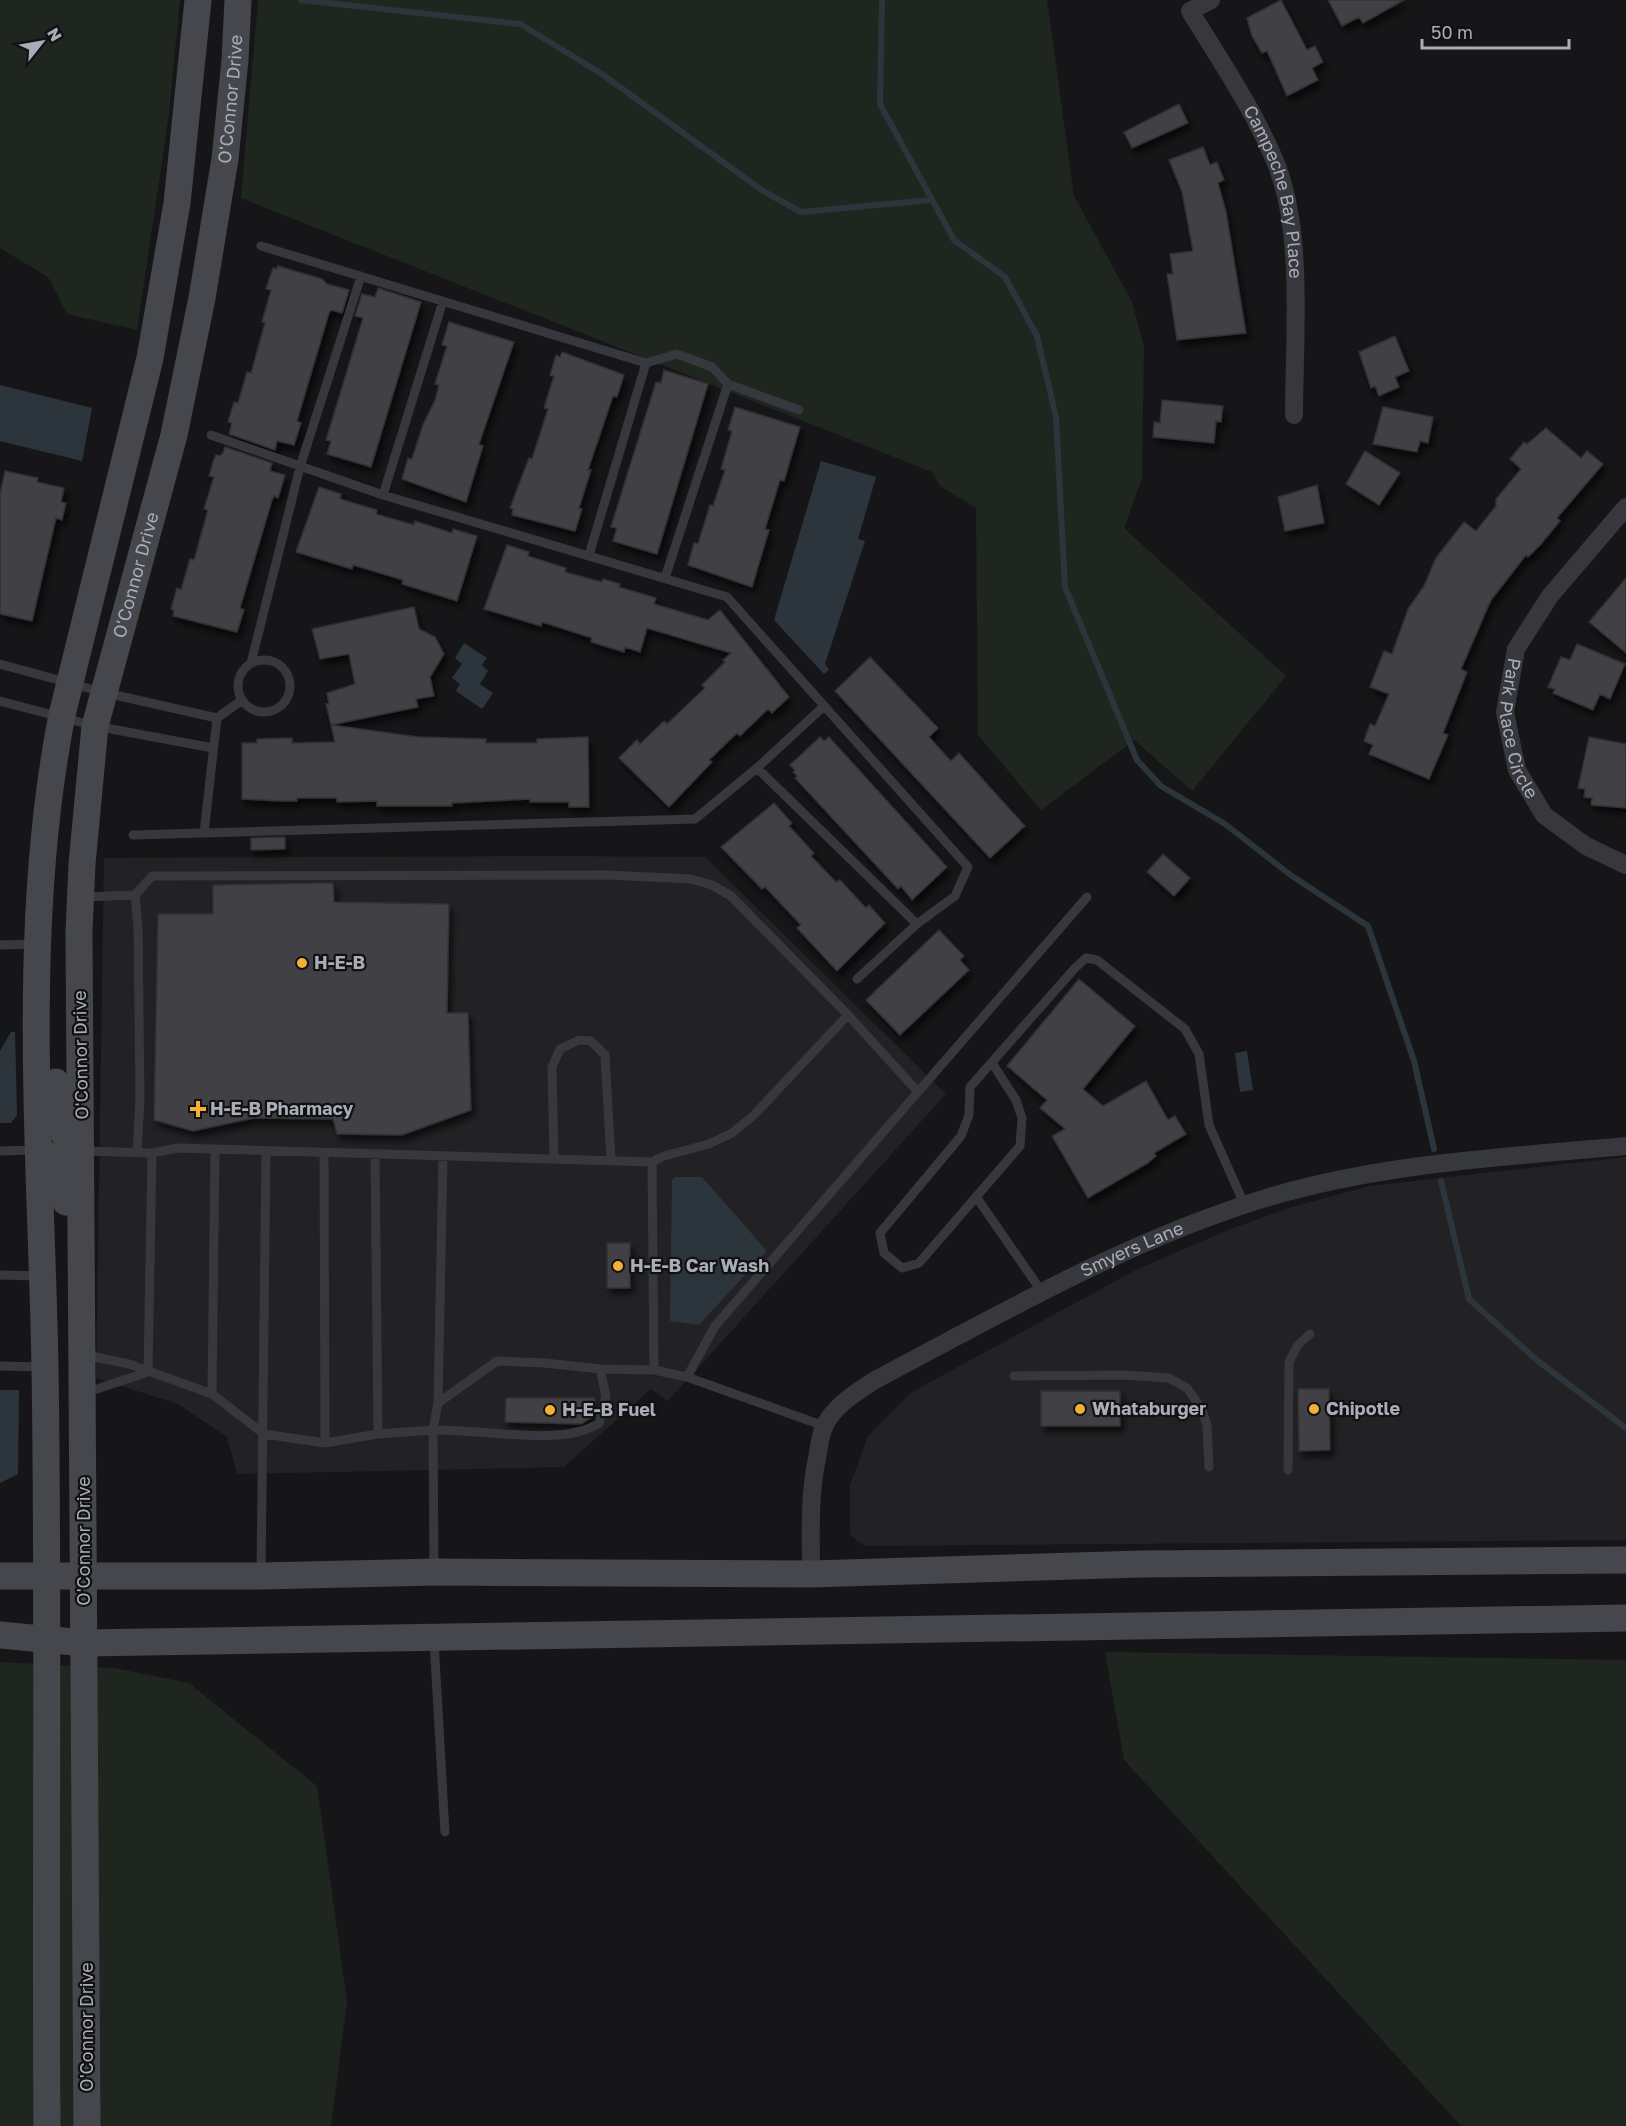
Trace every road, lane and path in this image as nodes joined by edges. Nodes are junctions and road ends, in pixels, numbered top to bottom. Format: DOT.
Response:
graph roads {
  1 [pos="198,0"];
  2 [pos="238,0"];
  3 [pos="1211,0"];
  4 [pos="261,246"];
  5 [pos="361,276"];
  6 [pos="443,302"];
  7 [pos="646,363"];
  8 [pos="728,384"];
  9 [pos="799,410"];
  10 [pos="1294,415"];
  11 [pos="211,435"];
  12 [pos="300,467"];
  13 [pos="383,495"];
  14 [pos="1626,507"];
  15 [pos="589,555"];
  16 [pos="665,578"];
  17 [pos="251,663"];
  18 [pos="0,664"];
  19 [pos="69,683"];
  20 [pos="106,693"];
  21 [pos="242,700"];
  22 [pos="0,702"];
  23 [pos="824,706"];
  24 [pos="62,716"];
  25 [pos="217,718"];
  26 [pos="95,726"];
  27 [pos="213,748"];
  28 [pos="757,768"];
  29 [pos="204,833"];
  30 [pos="133,835"];
  31 [pos="1626,865"];
  32 [pos="41,881"];
  33 [pos="135,895"];
  34 [pos="81,897"];
  35 [pos="1087,897"];
  36 [pos="917,924"];
  37 [pos="38,944"];
  38 [pos="0,945"];
  39 [pos="857,979"];
  40 [pos="848,1015"];
  41 [pos="992,1063"];
  42 [pos="918,1092"];
  43 [pos="1626,1146"];
  44 [pos="215,1149"];
  45 [pos="39,1150"];
  46 [pos="0,1151"];
  47 [pos="81,1151"];
  48 [pos="266,1151"];
  49 [pos="137,1152"];
  50 [pos="324,1153"];
  51 [pos="152,1154"];
  52 [pos="375,1154"];
  53 [pos="443,1156"];
  54 [pos="554,1159"];
  55 [pos="611,1161"];
  56 [pos="652,1162"];
  57 [pos="977,1198"];
  58 [pos="1245,1206"];
  59 [pos="0,1275"];
  60 [pos="42,1276"];
  61 [pos="1042,1292"];
  62 [pos="83,1303"];
  63 [pos="1310,1334"];
  64 [pos="82,1343"];
  65 [pos="0,1366"];
  66 [pos="45,1367"];
  67 [pos="600,1369"];
  68 [pos="654,1370"];
  69 [pos="148,1372"];
  70 [pos="1014,1376"];
  71 [pos="687,1377"];
  72 [pos="82,1394"];
  73 [pos="212,1394"];
  74 [pos="438,1403"];
  75 [pos="824,1426"];
  76 [pos="433,1430"];
  77 [pos="264,1434"];
  78 [pos="378,1434"];
  79 [pos="325,1443"];
  80 [pos="1209,1467"];
  81 [pos="1288,1470"];
  82 [pos="1626,1560"];
  83 [pos="435,1572"];
  84 [pos="811,1574"];
  85 [pos="84,1575"];
  86 [pos="0,1576"];
  87 [pos="261,1576"];
  88 [pos="46,1577"];
  89 [pos="1622,1615"];
  90 [pos="0,1635"];
  91 [pos="434,1637"];
  92 [pos="45,1640"];
  93 [pos="84,1643"];
  94 [pos="445,1832"];
  95 [pos="46,2126"];
  96 [pos="87,2126"];
  1 -- 19 [label="main road"];
  2 -- 20 [label="main road, O'Connor Drive"];
  3 -- 10 [label="street, Campeche Bay Place"];
  4 -- 5 [label="lane"];
  5 -- 6 [label="lane"];
  5 -- 12 [label="lane"];
  6 -- 7 [label="lane"];
  6 -- 13 [label="lane"];
  7 -- 8 [label="lane"];
  7 -- 15 [label="lane"];
  8 -- 9 [label="lane"];
  8 -- 16 [label="lane"];
  11 -- 12 [label="lane"];
  12 -- 13 [label="lane"];
  12 -- 17 [label="lane"];
  13 -- 15 [label="lane"];
  14 -- 31 [label="street, Park Place Circle"];
  15 -- 16 [label="lane"];
  16 -- 23 [label="lane"];
  17 -- 21 [label="lane"];
  17 -- 21 [label="lane"];
  18 -- 19 [label="lane"];
  19 -- 20 [label="lane"];
  19 -- 24 [label="main road"];
  20 -- 25 [label="lane"];
  20 -- 26 [label="main road, O'Connor Drive"];
  21 -- 25 [label="lane"];
  22 -- 24 [label="lane"];
  23 -- 28 [label="lane"];
  23 -- 36 [label="lane"];
  24 -- 26 [label="lane"];
  24 -- 32 [label="main road"];
  25 -- 27 [label="lane"];
  26 -- 27 [label="lane"];
  26 -- 34 [label="main road, O'Connor Drive"];
  27 -- 29 [label="lane"];
  28 -- 29 [label="lane"];
  28 -- 36 [label="lane"];
  29 -- 30 [label="lane"];
  32 -- 37 [label="main road"];
  32 -- 47 [label="main road"];
  33 -- 34 [label="lane"];
  33 -- 40 [label="lane"];
  33 -- 49 [label="lane"];
  34 -- 47 [label="main road, O'Connor Drive"];
  35 -- 42 [label="lane"];
  36 -- 39 [label="lane"];
  37 -- 38 [label="lane"];
  37 -- 45 [label="main road"];
  40 -- 42 [label="lane"];
  40 -- 56 [label="lane"];
  41 -- 57 [label="lane"];
  41 -- 57 [label="lane"];
  41 -- 58 [label="lane"];
  42 -- 71 [label="lane"];
  43 -- 58 [label="street, Smyers Lane"];
  44 -- 48 [label="lane"];
  44 -- 51 [label="lane"];
  44 -- 73 [label="lane"];
  45 -- 46 [label="lane"];
  45 -- 60 [label="main road"];
  45 -- 62 [label="main road"];
  47 -- 49 [label="lane"];
  47 -- 62 [label="main road, O'Connor Drive"];
  48 -- 50 [label="lane"];
  48 -- 77 [label="lane"];
  49 -- 51 [label="lane"];
  50 -- 52 [label="lane"];
  50 -- 79 [label="lane"];
  51 -- 69 [label="lane"];
  52 -- 53 [label="lane"];
  52 -- 78 [label="lane"];
  53 -- 54 [label="lane"];
  53 -- 74 [label="lane"];
  54 -- 55 [label="lane"];
  54 -- 55 [label="lane"];
  55 -- 56 [label="lane"];
  56 -- 68 [label="lane"];
  57 -- 61 [label="lane"];
  58 -- 61 [label="street, Smyers Lane"];
  59 -- 60 [label="lane"];
  60 -- 66 [label="main road"];
  61 -- 75 [label="street, Smyers Lane"];
  62 -- 64 [label="main road, O'Connor Drive"];
  63 -- 81 [label="lane"];
  64 -- 69 [label="lane"];
  64 -- 72 [label="main road, O'Connor Drive"];
  65 -- 66 [label="lane"];
  66 -- 88 [label="main road"];
  67 -- 68 [label="lane"];
  67 -- 74 [label="lane"];
  67 -- 76 [label="lane"];
  68 -- 71 [label="lane"];
  69 -- 72 [label="lane"];
  69 -- 73 [label="lane"];
  70 -- 80 [label="lane"];
  71 -- 75 [label="lane"];
  72 -- 85 [label="main road, O'Connor Drive"];
  73 -- 77 [label="lane"];
  74 -- 76 [label="lane"];
  75 -- 84 [label="street"];
  76 -- 78 [label="lane"];
  76 -- 83 [label="lane"];
  77 -- 79 [label="lane"];
  77 -- 87 [label="lane"];
  78 -- 79 [label="lane"];
  82 -- 84 [label="main road"];
  83 -- 84 [label="main road"];
  83 -- 87 [label="main road"];
  85 -- 87 [label="main road"];
  85 -- 88 [label="main road"];
  85 -- 93 [label="main road, O'Connor Drive"];
  86 -- 88 [label="main road"];
  88 -- 92 [label="main road"];
  89 -- 91 [label="main road"];
  90 -- 92 [label="main road"];
  91 -- 93 [label="main road"];
  91 -- 94 [label="lane"];
  92 -- 93 [label="main road"];
  92 -- 95 [label="main road"];
  93 -- 96 [label="main road, O'Connor Drive"];
}
